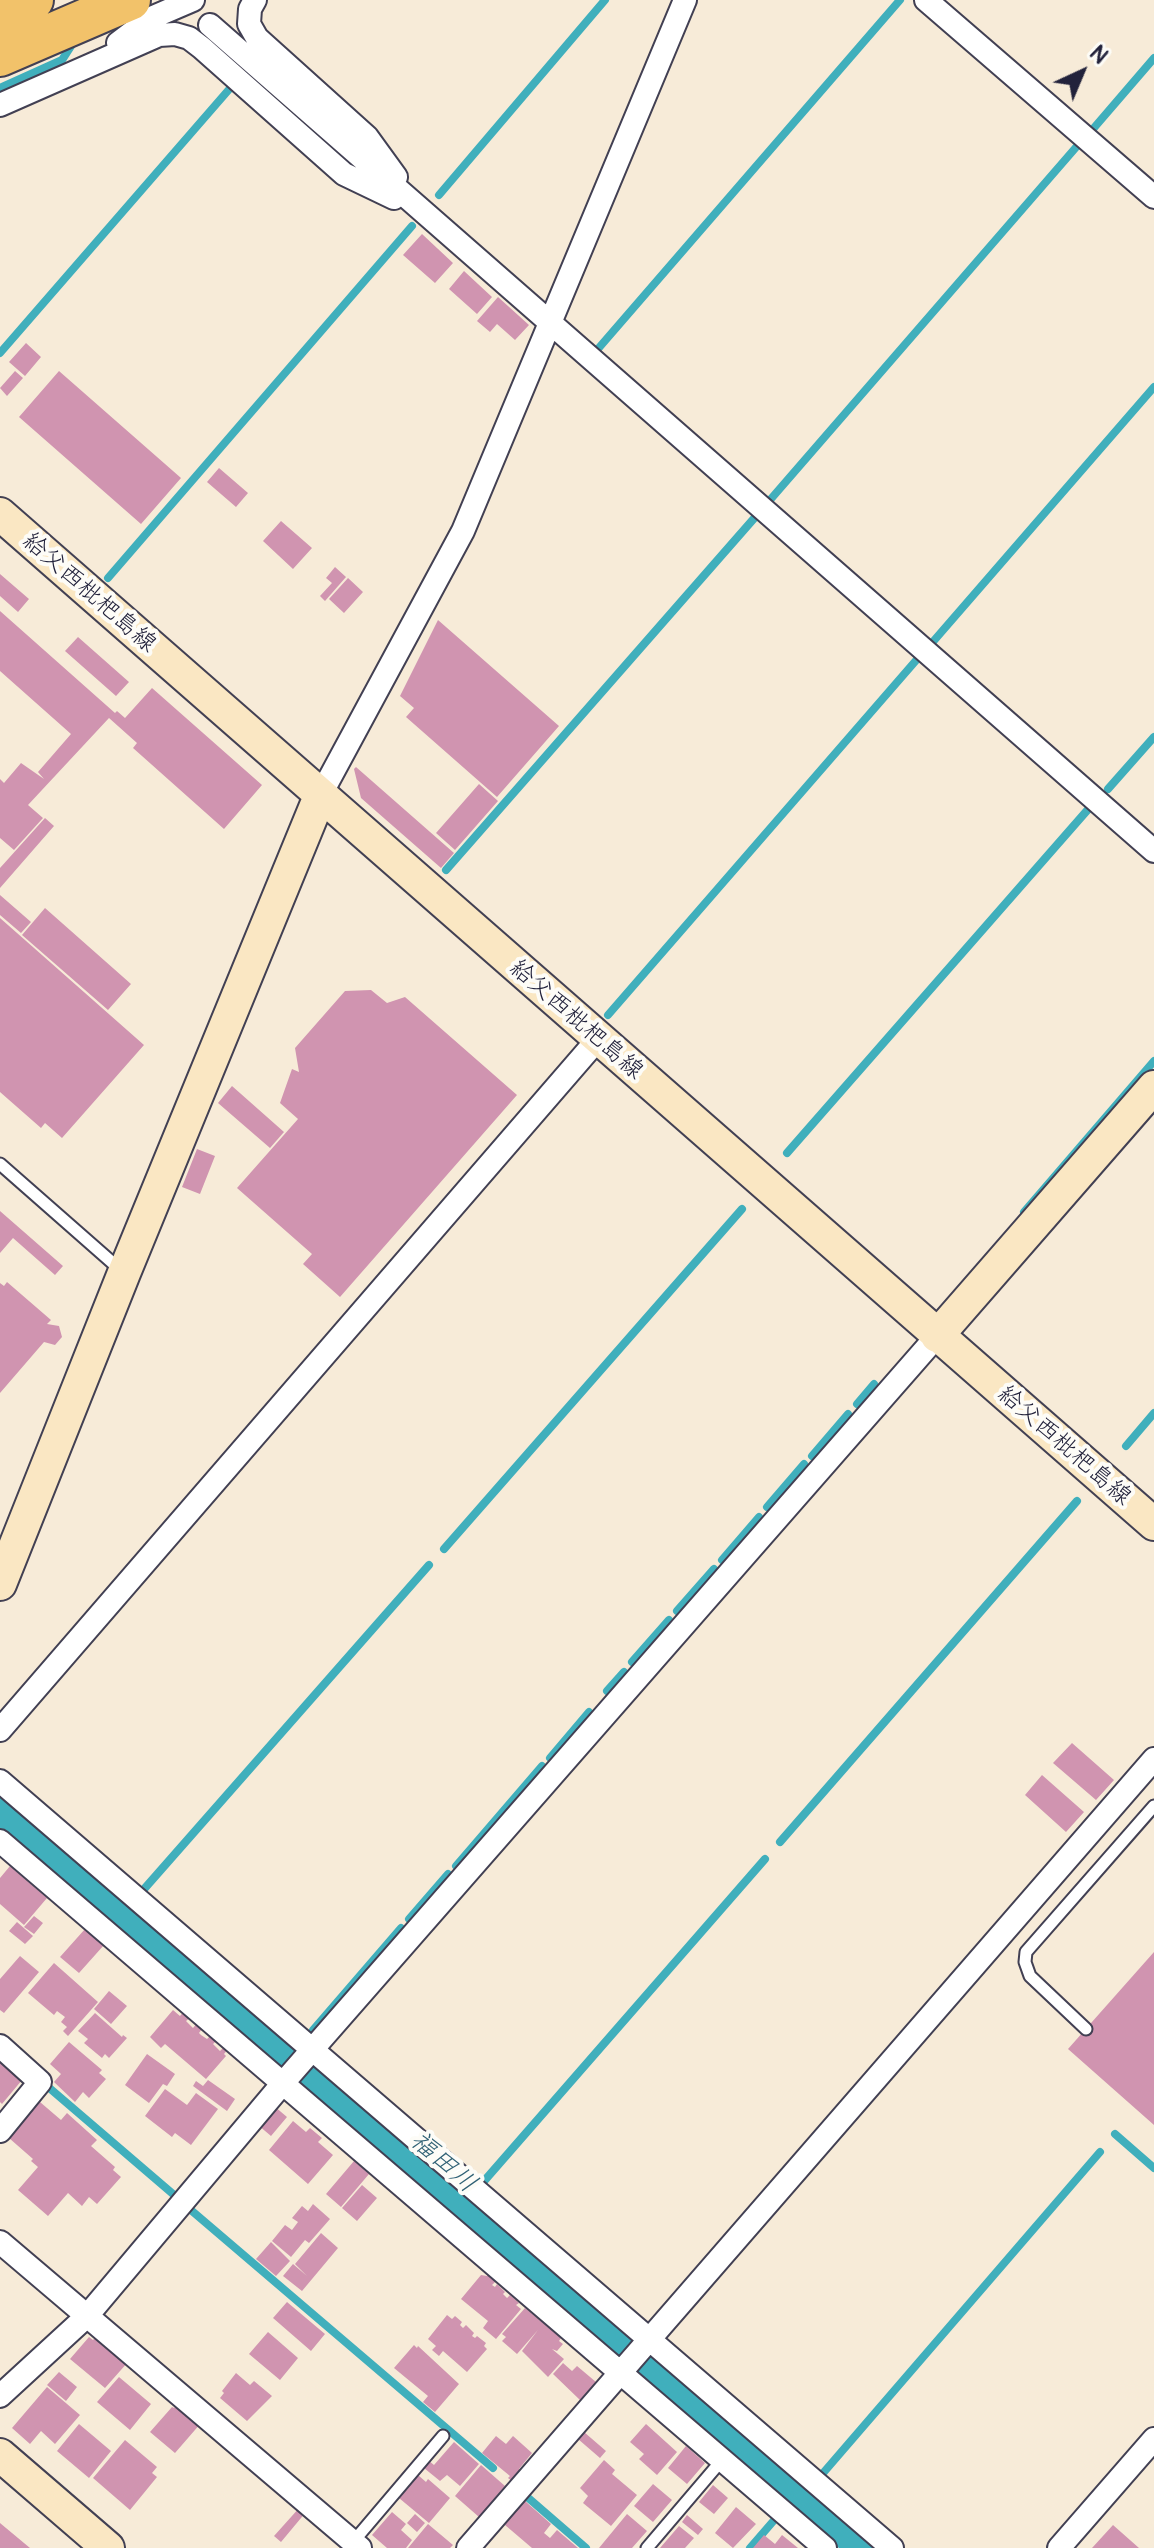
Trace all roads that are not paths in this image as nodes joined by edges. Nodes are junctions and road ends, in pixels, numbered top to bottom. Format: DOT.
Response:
graph roads {
  1 [pos="33,0"];
  2 [pos="83,0"];
  3 [pos="130,0"];
  4 [pos="193,0"];
  5 [pos="255,0"];
  6 [pos="685,0"];
  7 [pos="926,0"];
  8 [pos="0,15"];
  9 [pos="210,25"];
  10 [pos="0,36"];
  11 [pos="0,56"];
  12 [pos="88,67"];
  13 [pos="0,105"];
  14 [pos="1154,197"];
  15 [pos="419,210"];
  16 [pos="550,323"];
  17 [pos="0,514"];
  18 [pos="320,796"];
  19 [pos="1154,851"];
  20 [pos="598,1039"];
  21 [pos="1154,1087"];
  22 [pos="0,1164"];
  23 [pos="124,1273"];
  24 [pos="937,1336"];
  25 [pos="1154,1524"];
  26 [pos="0,1584"];
  27 [pos="0,1730"];
  28 [pos="1154,1759"];
  29 [pos="0,1781"];
  30 [pos="1154,1806"];
  31 [pos="0,1841"];
  32 [pos="1086,2029"];
  33 [pos="0,2046"];
  34 [pos="311,2052"];
  35 [pos="283,2083"];
  36 [pos="0,2131"];
  37 [pos="0,2242"];
  38 [pos="87,2316"];
  39 [pos="647,2341"];
  40 [pos="619,2372"];
  41 [pos="0,2396"];
  42 [pos="443,2436"];
  43 [pos="1154,2439"];
  44 [pos="0,2455"];
  45 [pos="722,2460"];
  46 [pos="356,2545"];
  47 [pos="108,2548"];
  48 [pos="468,2548"];
  49 [pos="647,2548"];
  50 [pos="825,2548"];
  51 [pos="892,2548"];
  52 [pos="1059,2548"];
  1 -- 8 [label="highway"];
  2 -- 10 [label="highway"];
  3 -- 11 [label="highway"];
  4 -- 12 [label="street"];
  5 -- 15 [label="street"];
  6 -- 16 [label="street"];
  7 -- 14 [label="street"];
  9 -- 15 [label="street"];
  12 -- 13 [label="street"];
  12 -- 15 [label="street"];
  15 -- 16 [label="street"];
  16 -- 18 [label="street"];
  16 -- 19 [label="street"];
  17 -- 18 [label="main road, 給父西枇杷島線"];
  18 -- 20 [label="main road, 給父西枇杷島線"];
  18 -- 23 [label="main road"];
  20 -- 24 [label="main road, 給父西枇杷島線"];
  20 -- 27 [label="street"];
  21 -- 24 [label="main road"];
  22 -- 23 [label="lane"];
  23 -- 26 [label="main road"];
  24 -- 25 [label="main road, 給父西枇杷島線"];
  24 -- 34 [label="street"];
  28 -- 39 [label="street"];
  29 -- 34 [label="street"];
  30 -- 32 [label="lane"];
  31 -- 35 [label="street"];
  33 -- 36 [label="street"];
  34 -- 35 [label="street"];
  34 -- 39 [label="street"];
  35 -- 38 [label="street"];
  35 -- 40 [label="street"];
  37 -- 38 [label="street"];
  38 -- 41 [label="street"];
  38 -- 46 [label="street"];
  39 -- 40 [label="street"];
  39 -- 51 [label="street"];
  40 -- 45 [label="street"];
  40 -- 48 [label="street"];
  42 -- 46 [label="lane"];
  43 -- 52 [label="street"];
  44 -- 47 [label="main road"];
  45 -- 49 [label="lane"];
  45 -- 50 [label="street"];
}
